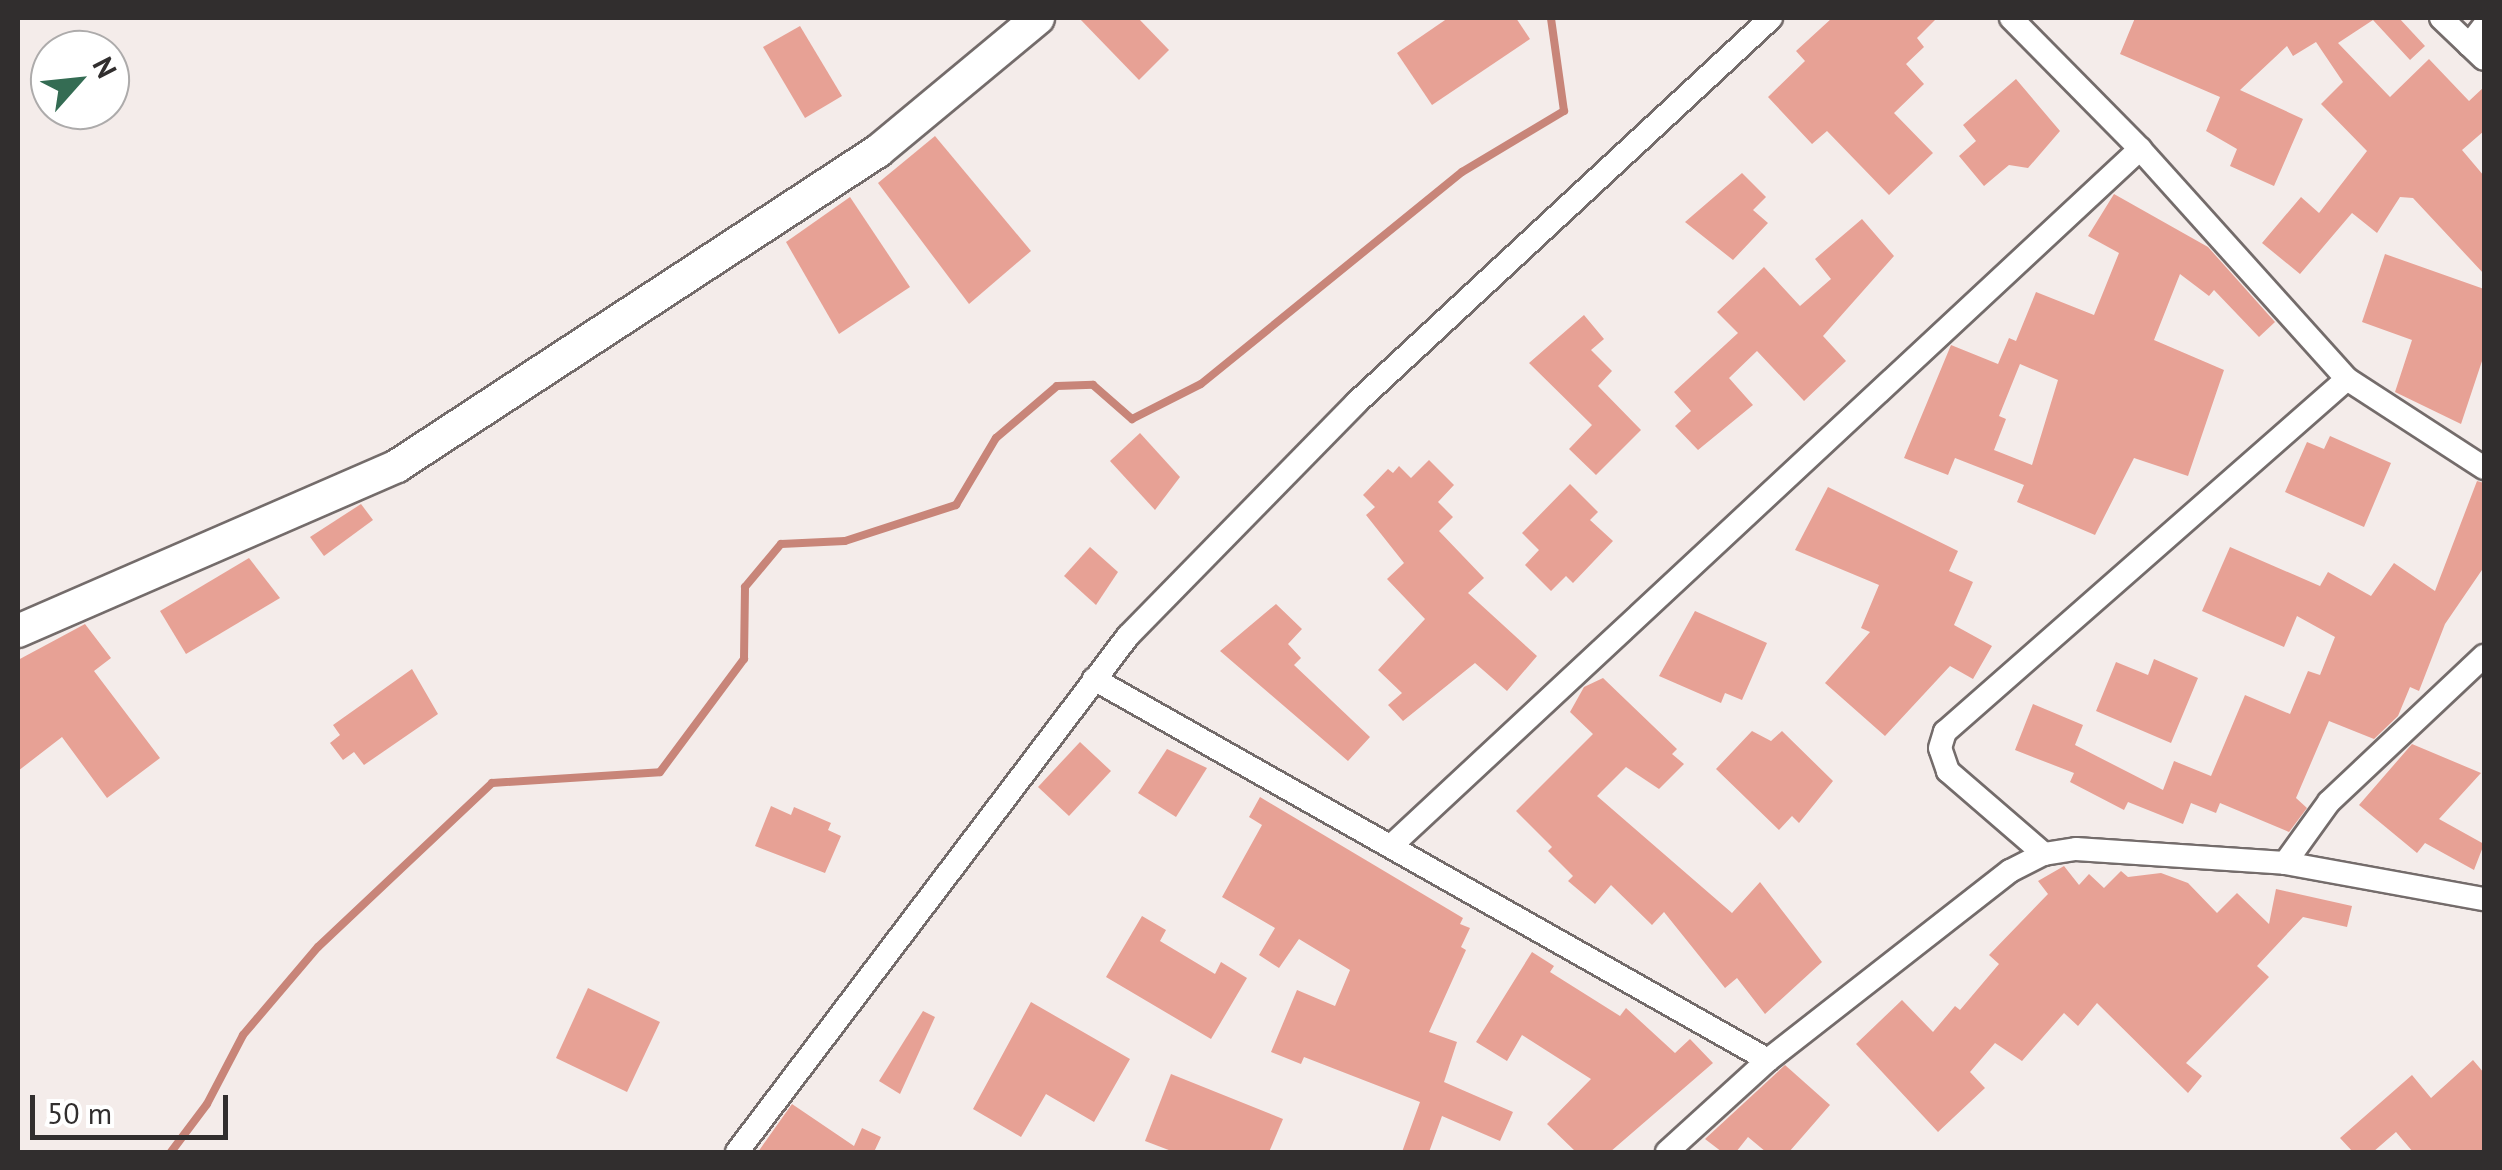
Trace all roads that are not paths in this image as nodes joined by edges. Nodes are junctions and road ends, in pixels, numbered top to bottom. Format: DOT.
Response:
graph roads {
  1 [pos="1038,18"];
  2 [pos="1771,18"];
  3 [pos="2011,18"];
  4 [pos="2441,18"];
  5 [pos="2484,26"];
  6 [pos="2477,52"];
  7 [pos="2140,149"];
  8 [pos="2346,379"];
  9 [pos="2484,468"];
  10 [pos="18,631"];
  11 [pos="2484,656"];
  12 [pos="1094,680"];
  13 [pos="1392,844"];
  14 [pos="2044,854"];
  15 [pos="2284,863"];
  16 [pos="2484,900"];
  17 [pos="1768,1060"];
  18 [pos="737,1152"];
  19 [pos="1668,1152"];
  1 -- 10 [label="street"];
  2 -- 12 [label="street"];
  3 -- 7 [label="street"];
  4 -- 6 [label="street"];
  5 -- 6 [label="street"];
  7 -- 8 [label="street"];
  7 -- 13 [label="street"];
  8 -- 9 [label="street"];
  8 -- 14 [label="street"];
  11 -- 15 [label="street"];
  12 -- 13 [label="street"];
  12 -- 18 [label="street"];
  13 -- 17 [label="street"];
  14 -- 15 [label="street"];
  14 -- 17 [label="street"];
  15 -- 16 [label="street"];
  17 -- 19 [label="street"];
}
